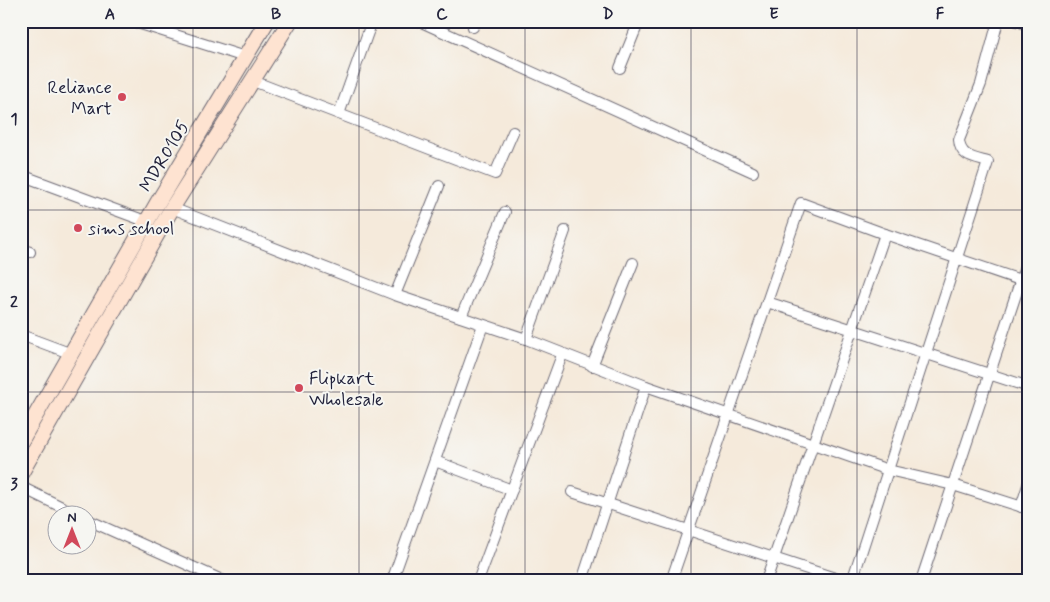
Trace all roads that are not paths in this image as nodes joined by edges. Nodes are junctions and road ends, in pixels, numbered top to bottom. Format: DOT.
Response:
graph roads {
  1 [pos="131,21"];
  2 [pos="267,21"];
  3 [pos="290,21"];
  4 [pos="372,21"];
  5 [pos="419,21"];
  6 [pos="638,21"];
  7 [pos="998,21"];
  8 [pos="1017,21"];
  9 [pos="1029,25"];
  10 [pos="245,57"];
  11 [pos="620,68"];
  12 [pos="253,81"];
  13 [pos="339,114"];
  14 [pos="513,132"];
  15 [pos="753,172"];
  16 [pos="21,175"];
  17 [pos="439,186"];
  18 [pos="172,208"];
  19 [pos="505,212"];
  20 [pos="148,222"];
  21 [pos="565,231"];
  22 [pos="885,234"];
  23 [pos="1029,255"];
  24 [pos="956,258"];
  25 [pos="633,263"];
  26 [pos="1025,281"];
  27 [pos="395,295"];
  28 [pos="767,302"];
  29 [pos="461,317"];
  30 [pos="483,325"];
  31 [pos="852,330"];
  32 [pos="21,335"];
  33 [pos="526,339"];
  34 [pos="72,354"];
  35 [pos="926,354"];
  36 [pos="562,355"];
  37 [pos="592,366"];
  38 [pos="989,374"];
  39 [pos="646,386"];
  40 [pos="1029,387"];
  41 [pos="729,415"];
  42 [pos="21,440"];
  43 [pos="813,444"];
  44 [pos="435,461"];
  45 [pos="888,470"];
  46 [pos="21,473"];
  47 [pos="1029,482"];
  48 [pos="953,485"];
  49 [pos="21,487"];
  50 [pos="512,490"];
  51 [pos="572,492"];
  52 [pos="56,504"];
  53 [pos="607,504"];
  54 [pos="1026,506"];
  55 [pos="98,524"];
  56 [pos="689,530"];
  57 [pos="774,558"];
  58 [pos="224,581"];
  59 [pos="392,581"];
  60 [pos="478,581"];
  61 [pos="582,581"];
  62 [pos="671,581"];
  63 [pos="766,581"];
  64 [pos="844,581"];
  65 [pos="852,581"];
  66 [pos="921,581"];
  1 -- 10 [label="street"];
  2 -- 10 [label="main road, MDR0105"];
  3 -- 12 [label="main road, MDR0105"];
  4 -- 13 [label="street"];
  5 -- 15 [label="street"];
  6 -- 11 [label="street"];
  7 -- 24 [label="street"];
  8 -- 9 [label="street"];
  10 -- 20 [label="main road, MDR0105"];
  12 -- 13 [label="street"];
  12 -- 18 [label="main road, MDR0105"];
  13 -- 14 [label="street"];
  16 -- 20 [label="street"];
  17 -- 27 [label="street"];
  18 -- 27 [label="street"];
  18 -- 46 [label="main road, MDR0105"];
  19 -- 29 [label="street"];
  20 -- 34 [label="main road, MDR0105"];
  21 -- 33 [label="street"];
  22 -- 24 [label="street"];
  22 -- 28 [label="street"];
  22 -- 31 [label="street"];
  23 -- 26 [label="street"];
  24 -- 26 [label="street"];
  24 -- 35 [label="street"];
  25 -- 37 [label="street"];
  26 -- 38 [label="street"];
  27 -- 29 [label="street"];
  28 -- 31 [label="street"];
  28 -- 41 [label="street"];
  29 -- 30 [label="street"];
  30 -- 33 [label="street"];
  30 -- 44 [label="street"];
  31 -- 35 [label="street"];
  31 -- 43 [label="street"];
  32 -- 34 [label="street"];
  33 -- 36 [label="street"];
  34 -- 42 [label="main road, MDR0105"];
  35 -- 38 [label="street"];
  35 -- 45 [label="street"];
  36 -- 37 [label="street"];
  36 -- 50 [label="street"];
  37 -- 39 [label="street"];
  38 -- 40 [label="street"];
  38 -- 48 [label="street"];
  39 -- 41 [label="street"];
  39 -- 53 [label="street"];
  41 -- 43 [label="street"];
  41 -- 56 [label="street"];
  43 -- 45 [label="street"];
  43 -- 57 [label="street"];
  44 -- 50 [label="street"];
  44 -- 59 [label="street"];
  45 -- 48 [label="street"];
  45 -- 65 [label="street"];
  47 -- 54 [label="street"];
  48 -- 54 [label="street"];
  48 -- 66 [label="street"];
  49 -- 52 [label="street"];
  50 -- 60 [label="street"];
  51 -- 53 [label="street"];
  53 -- 56 [label="street"];
  53 -- 61 [label="street"];
  55 -- 58 [label="street"];
  56 -- 57 [label="street"];
  56 -- 62 [label="street"];
  57 -- 63 [label="street"];
  57 -- 64 [label="street"];
}
